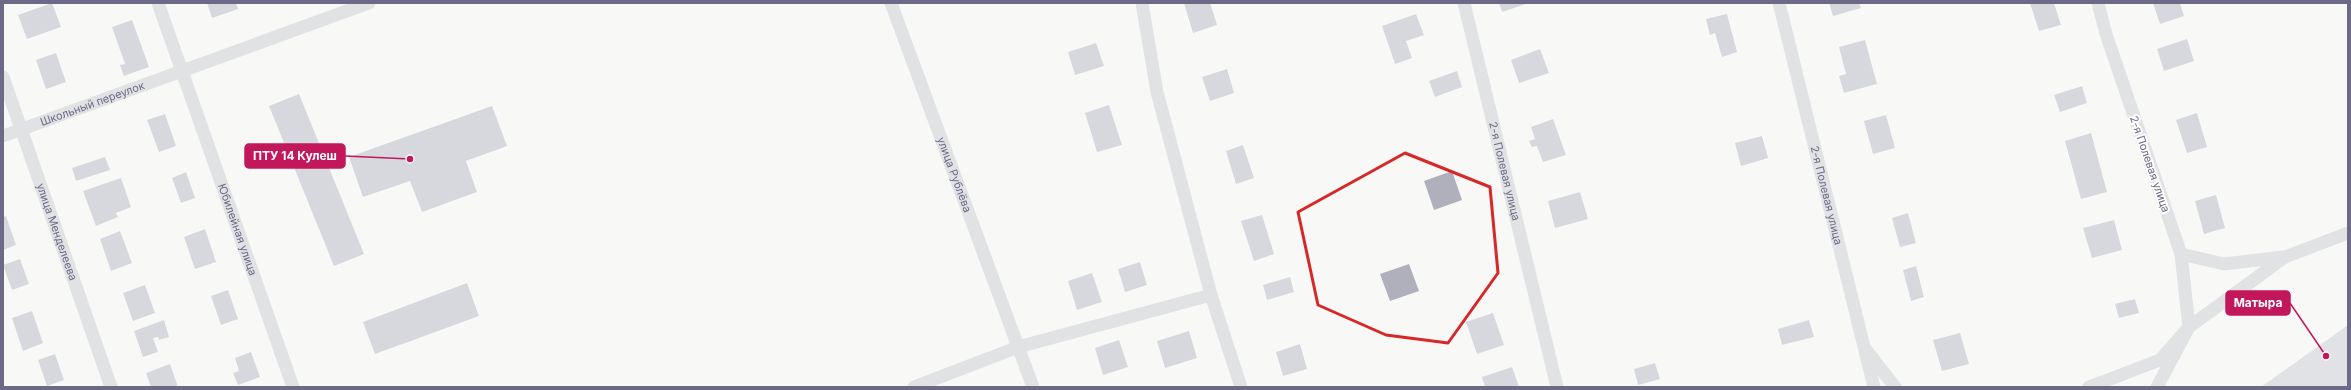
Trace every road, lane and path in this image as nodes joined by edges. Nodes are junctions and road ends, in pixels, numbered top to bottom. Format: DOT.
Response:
graph roads {
  1 [pos="158,3"];
  2 [pos="369,3"];
  3 [pos="891,3"];
  4 [pos="1142,3"];
  5 [pos="1464,3"];
  6 [pos="1779,3"];
  7 [pos="2098,3"];
  8 [pos="181,71"];
  9 [pos="3,77"];
  10 [pos="21,129"];
  11 [pos="3,136"];
  12 [pos="2348,233"];
  13 [pos="2181,254"];
  14 [pos="2285,257"];
  15 [pos="1211,295"];
  16 [pos="2189,328"];
  17 [pos="1864,346"];
  18 [pos="1018,347"];
  19 [pos="111,387"];
  20 [pos="293,387"];
  21 [pos="914,387"];
  22 [pos="1033,387"];
  23 [pos="1241,387"];
  24 [pos="1557,387"];
  25 [pos="1874,387"];
  26 [pos="1895,387"];
  27 [pos="2089,387"];
  28 [pos="2157,387"];
  1 -- 8 [label="street, Юбилейная улица"];
  2 -- 8 [label="street"];
  3 -- 18 [label="street, улица Рублёва"];
  4 -- 15 [label="street"];
  5 -- 24 [label="street, 2-я Полевая улица"];
  6 -- 17 [label="street, 2-я Полевая улица"];
  7 -- 13 [label="street, 2-я Полевая улица"];
  8 -- 10 [label="street, Школьный переулок"];
  8 -- 20 [label="street, Юбилейная улица"];
  9 -- 10 [label="street, улица Менделеева"];
  10 -- 11 [label="street, Школьный переулок"];
  10 -- 19 [label="street, улица Менделеева"];
  12 -- 14 [label="street"];
  13 -- 14 [label="street"];
  13 -- 16 [label="street, 2-я Полевая улица"];
  14 -- 16 [label="street"];
  15 -- 18 [label="street"];
  15 -- 23 [label="street"];
  16 -- 27 [label="street"];
  16 -- 28 [label="street"];
  17 -- 25 [label="street, 2-я Полевая улица"];
  17 -- 26 [label="street"];
  18 -- 21 [label="street"];
  18 -- 22 [label="street, улица Рублёва"];
}
